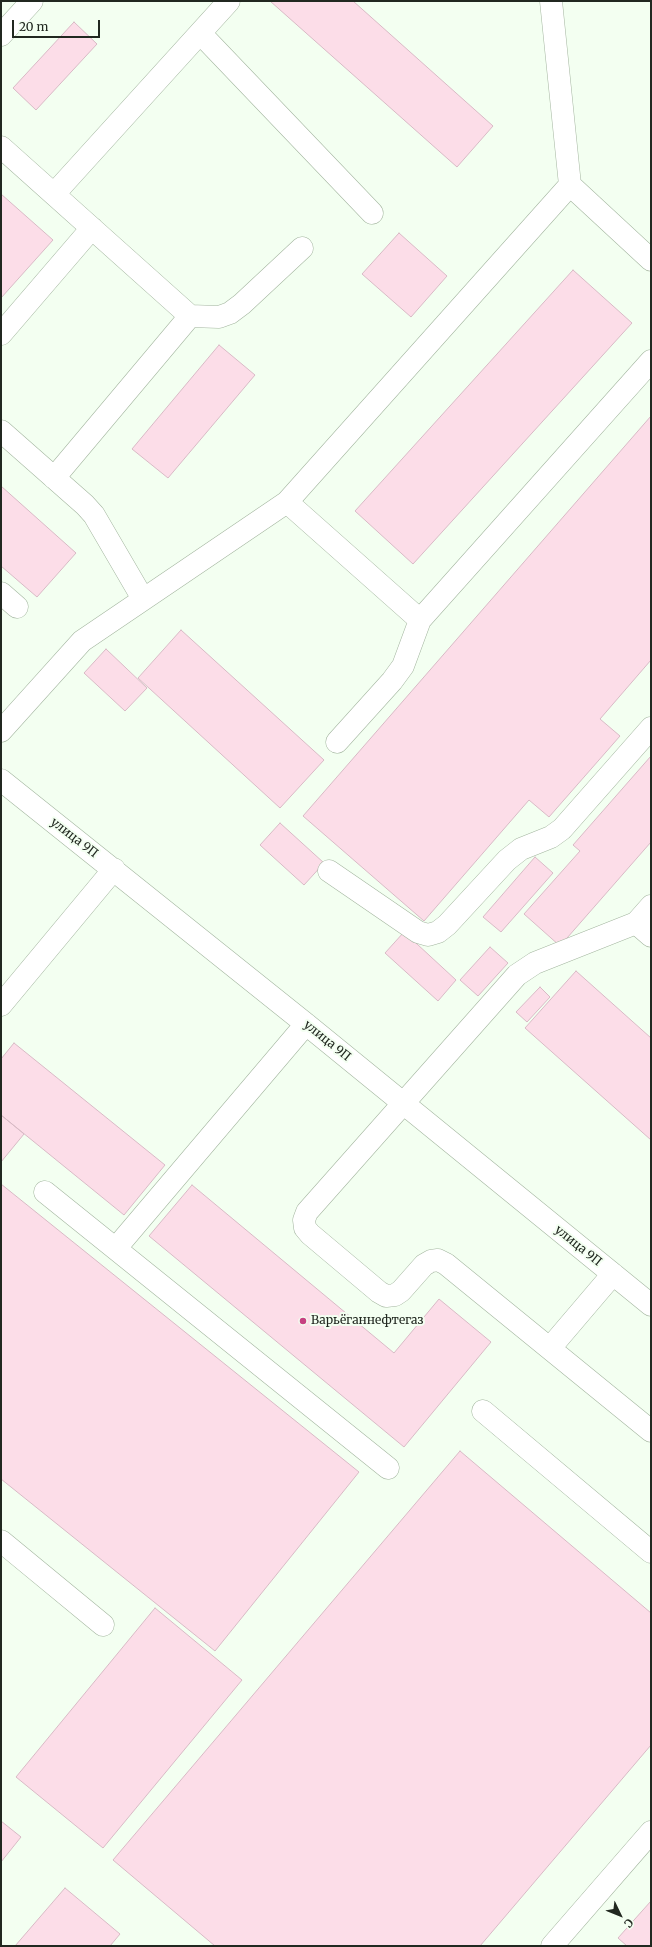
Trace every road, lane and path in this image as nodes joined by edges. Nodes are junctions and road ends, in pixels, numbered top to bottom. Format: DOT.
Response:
graph roads {
  1 [pos="32,1"];
  2 [pos="229,1"];
  3 [pos="551,1"];
  4 [pos="200,33"];
  5 [pos="1,35"];
  6 [pos="1,147"];
  7 [pos="570,185"];
  8 [pos="54,194"];
  9 [pos="372,213"];
  10 [pos="92,228"];
  11 [pos="302,248"];
  12 [pos="651,260"];
  13 [pos="190,316"];
  14 [pos="1,334"];
  15 [pos="651,361"];
  16 [pos="1,431"];
  17 [pos="54,478"];
  18 [pos="287,502"];
  19 [pos="143,599"];
  20 [pos="420,620"];
  21 [pos="651,728"];
  22 [pos="1,731"];
  23 [pos="337,742"];
  24 [pos="1,780"];
  25 [pos="114,870"];
  26 [pos="329,871"];
  27 [pos="651,906"];
  28 [pos="643,930"];
  29 [pos="1,1005"];
  30 [pos="306,1024"];
  31 [pos="403,1102"];
  32 [pos="45,1192"];
  33 [pos="116,1248"];
  34 [pos="613,1274"];
  35 [pos="651,1305"];
  36 [pos="550,1348"];
  37 [pos="483,1411"];
  38 [pos="651,1431"];
  39 [pos="388,1468"];
  40 [pos="1,1541"];
  41 [pos="651,1552"];
  42 [pos="103,1625"];
  43 [pos="651,1832"];
  44 [pos="552,1946"];
  1 -- 5 [label="street"];
  2 -- 4 [label="street"];
  3 -- 7 [label="street"];
  4 -- 8 [label="street"];
  4 -- 9 [label="street"];
  6 -- 8 [label="street"];
  7 -- 12 [label="street"];
  7 -- 18 [label="street"];
  8 -- 10 [label="street"];
  10 -- 13 [label="street"];
  10 -- 14 [label="street"];
  11 -- 13 [label="street"];
  13 -- 17 [label="street"];
  15 -- 20 [label="street"];
  16 -- 17 [label="street"];
  17 -- 19 [label="street"];
  18 -- 19 [label="street"];
  18 -- 20 [label="street"];
  19 -- 22 [label="street"];
  20 -- 23 [label="street"];
  21 -- 26 [label="street"];
  24 -- 25 [label="street, улица 9П"];
  25 -- 29 [label="street"];
  25 -- 30 [label="street, улица 9П"];
  27 -- 28 [label="street"];
  28 -- 31 [label="street"];
  30 -- 31 [label="street, улица 9П"];
  30 -- 33 [label="street"];
  31 -- 34 [label="street, улица 9П"];
  31 -- 36 [label="street"];
  32 -- 33 [label="street"];
  33 -- 39 [label="street"];
  34 -- 35 [label="street, улица 9П"];
  34 -- 36 [label="street"];
  36 -- 38 [label="street"];
  37 -- 41 [label="street"];
  40 -- 42 [label="street"];
  43 -- 44 [label="street"];
}
